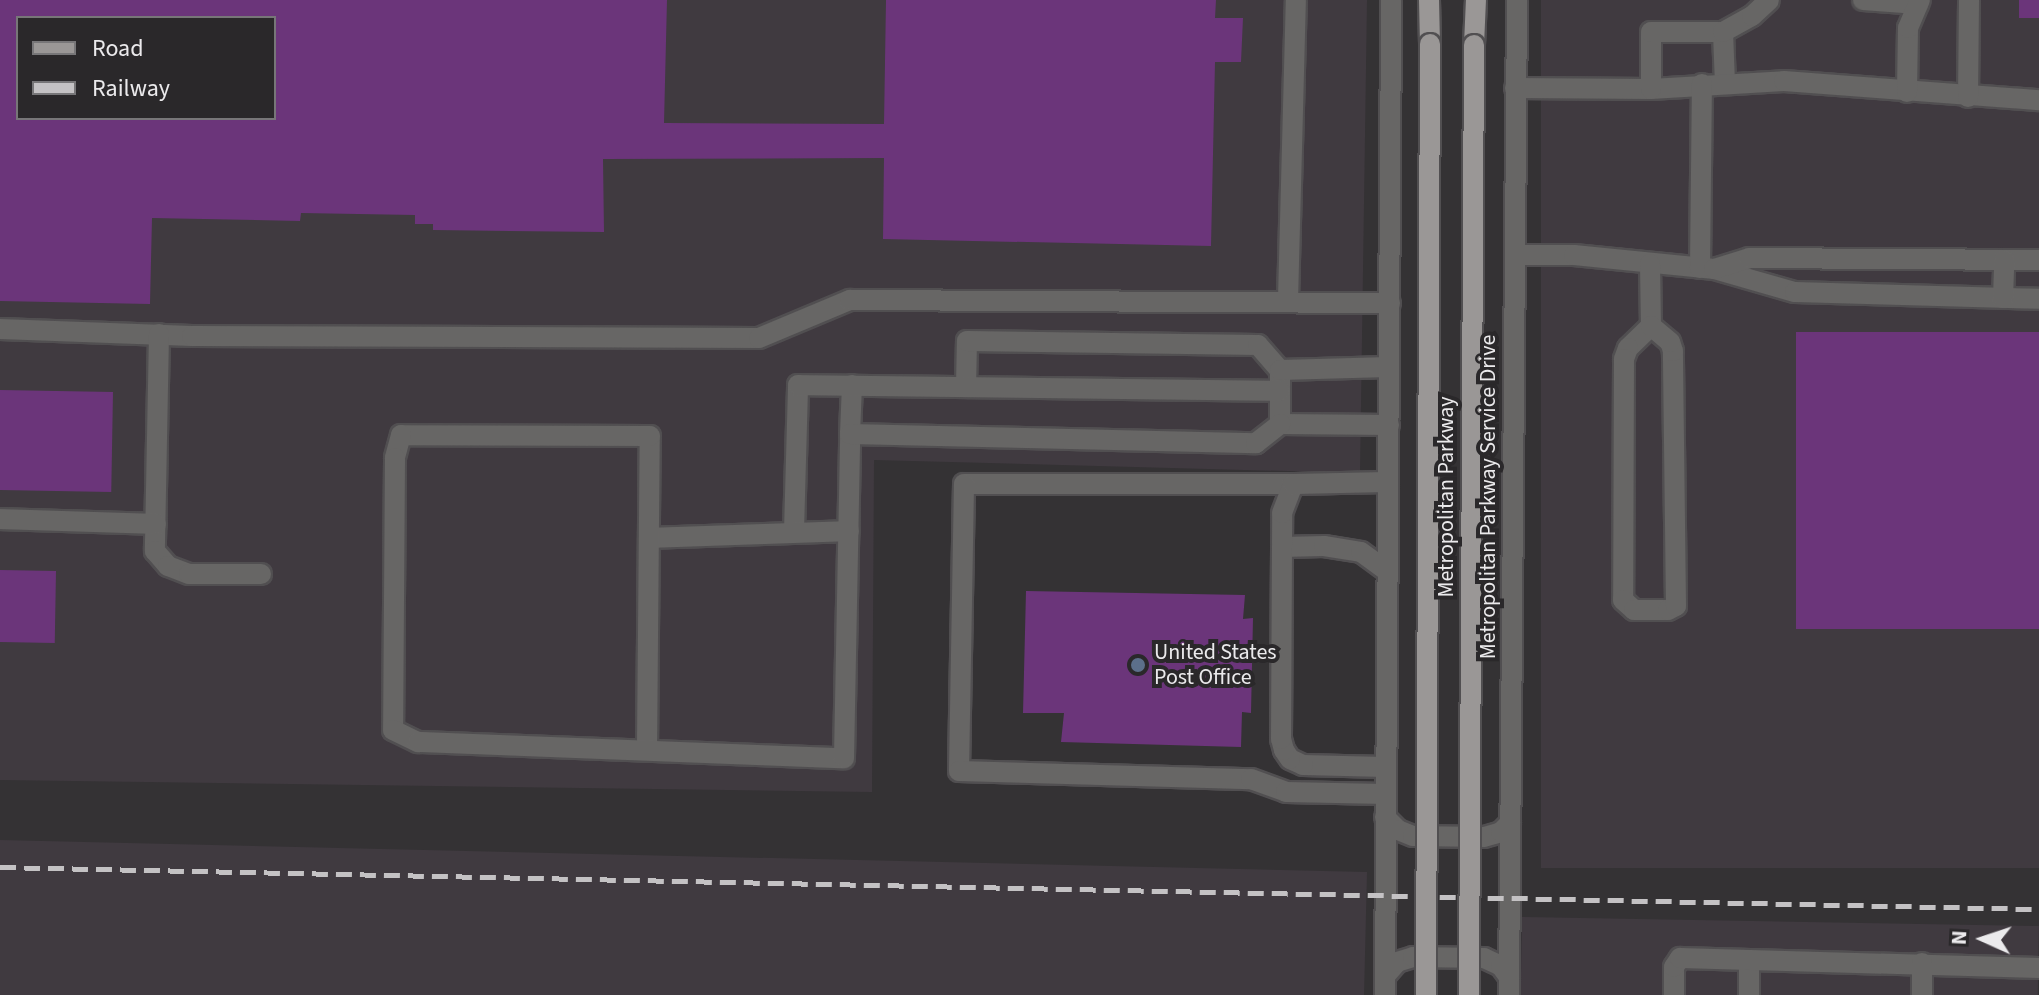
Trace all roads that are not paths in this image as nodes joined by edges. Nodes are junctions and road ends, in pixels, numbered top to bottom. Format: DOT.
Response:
graph roads {
  1 [pos="1296,0"];
  2 [pos="1391,0"];
  3 [pos="1429,0"];
  4 [pos="1476,0"];
  5 [pos="1517,0"];
  6 [pos="1769,0"];
  7 [pos="1863,0"];
  8 [pos="1969,0"];
  9 [pos="1919,2"];
  10 [pos="1723,32"];
  11 [pos="1725,83"];
  12 [pos="1702,84"];
  13 [pos="1515,88"];
  14 [pos="1651,89"];
  15 [pos="1907,92"];
  16 [pos="1968,97"];
  17 [pos="2039,100"];
  18 [pos="1515,255"];
  19 [pos="2004,260"];
  20 [pos="2039,260"];
  21 [pos="1650,264"];
  22 [pos="1707,268"];
  23 [pos="2003,298"];
  24 [pos="2039,299"];
  25 [pos="1288,300"];
  26 [pos="1390,303"];
  27 [pos="1651,326"];
  28 [pos="0,329"];
  29 [pos="159,334"];
  30 [pos="1389,367"];
  31 [pos="1280,380"];
  32 [pos="852,385"];
  33 [pos="966,387"];
  34 [pos="1280,424"];
  35 [pos="1389,425"];
  36 [pos="850,434"];
  37 [pos="1388,482"];
  38 [pos="1293,484"];
  39 [pos="0,519"];
  40 [pos="156,524"];
  41 [pos="794,531"];
  42 [pos="849,531"];
  43 [pos="650,538"];
  44 [pos="1282,547"];
  45 [pos="1387,571"];
  46 [pos="261,574"];
  47 [pos="647,749"];
  48 [pos="1290,759"];
  49 [pos="1385,767"];
  50 [pos="1269,786"];
  51 [pos="1385,794"];
  52 [pos="1385,817"];
  53 [pos="1510,823"];
  54 [pos="1749,961"];
  55 [pos="1922,963"];
  56 [pos="2039,968"];
  57 [pos="1385,985"];
  58 [pos="1509,986"];
  59 [pos="1426,995"];
  60 [pos="1469,995"];
  61 [pos="1674,995"];
  62 [pos="1749,995"];
  63 [pos="1922,995"];
  1 -- 25 [label="street"];
  2 -- 26 [label="street"];
  3 -- 59 [label="main road, Metropolitan Parkway, bridge"];
  4 -- 60 [label="main road, Metropolitan Parkway, bridge"];
  5 -- 13 [label="street, Metropolitan Parkway Service Drive"];
  6 -- 10 [label="street"];
  7 -- 9 [label="street"];
  8 -- 16 [label="street"];
  9 -- 15 [label="street"];
  10 -- 11 [label="street"];
  10 -- 14 [label="street"];
  11 -- 12 [label="street"];
  11 -- 15 [label="street"];
  12 -- 14 [label="street"];
  12 -- 22 [label="street"];
  13 -- 14 [label="street"];
  13 -- 18 [label="street, Metropolitan Parkway Service Drive"];
  15 -- 16 [label="street"];
  16 -- 17 [label="street"];
  18 -- 21 [label="street"];
  18 -- 53 [label="street, Metropolitan Parkway Service Drive"];
  19 -- 20 [label="street"];
  19 -- 22 [label="street"];
  19 -- 23 [label="street"];
  21 -- 22 [label="street"];
  21 -- 27 [label="street"];
  22 -- 23 [label="street"];
  23 -- 24 [label="street"];
  25 -- 26 [label="street"];
  25 -- 29 [label="street"];
  26 -- 30 [label="street"];
  27 -- 27 [label="street"];
  28 -- 29 [label="street"];
  29 -- 40 [label="street"];
  30 -- 31 [label="street"];
  30 -- 35 [label="street"];
  31 -- 33 [label="street"];
  31 -- 33 [label="street"];
  31 -- 34 [label="street"];
  32 -- 33 [label="street"];
  32 -- 36 [label="street"];
  32 -- 41 [label="street"];
  34 -- 35 [label="street"];
  34 -- 36 [label="street"];
  35 -- 37 [label="street"];
  36 -- 42 [label="street"];
  37 -- 38 [label="street"];
  37 -- 45 [label="street"];
  38 -- 44 [label="street"];
  38 -- 50 [label="street"];
  39 -- 40 [label="street"];
  40 -- 46 [label="street"];
  41 -- 42 [label="street"];
  41 -- 43 [label="street"];
  42 -- 47 [label="street"];
  43 -- 47 [label="street"];
  43 -- 47 [label="street"];
  44 -- 45 [label="street"];
  44 -- 48 [label="street"];
  45 -- 49 [label="street"];
  48 -- 49 [label="street"];
  48 -- 50 [label="street"];
  49 -- 51 [label="street"];
  50 -- 51 [label="street"];
  51 -- 52 [label="street"];
  52 -- 53 [label="street"];
  52 -- 57 [label="street"];
  53 -- 58 [label="street, Metropolitan Parkway Service Drive"];
  54 -- 55 [label="street"];
  54 -- 61 [label="street"];
  54 -- 62 [label="street"];
  55 -- 56 [label="street"];
  55 -- 63 [label="street"];
  57 -- 58 [label="street"];
}
